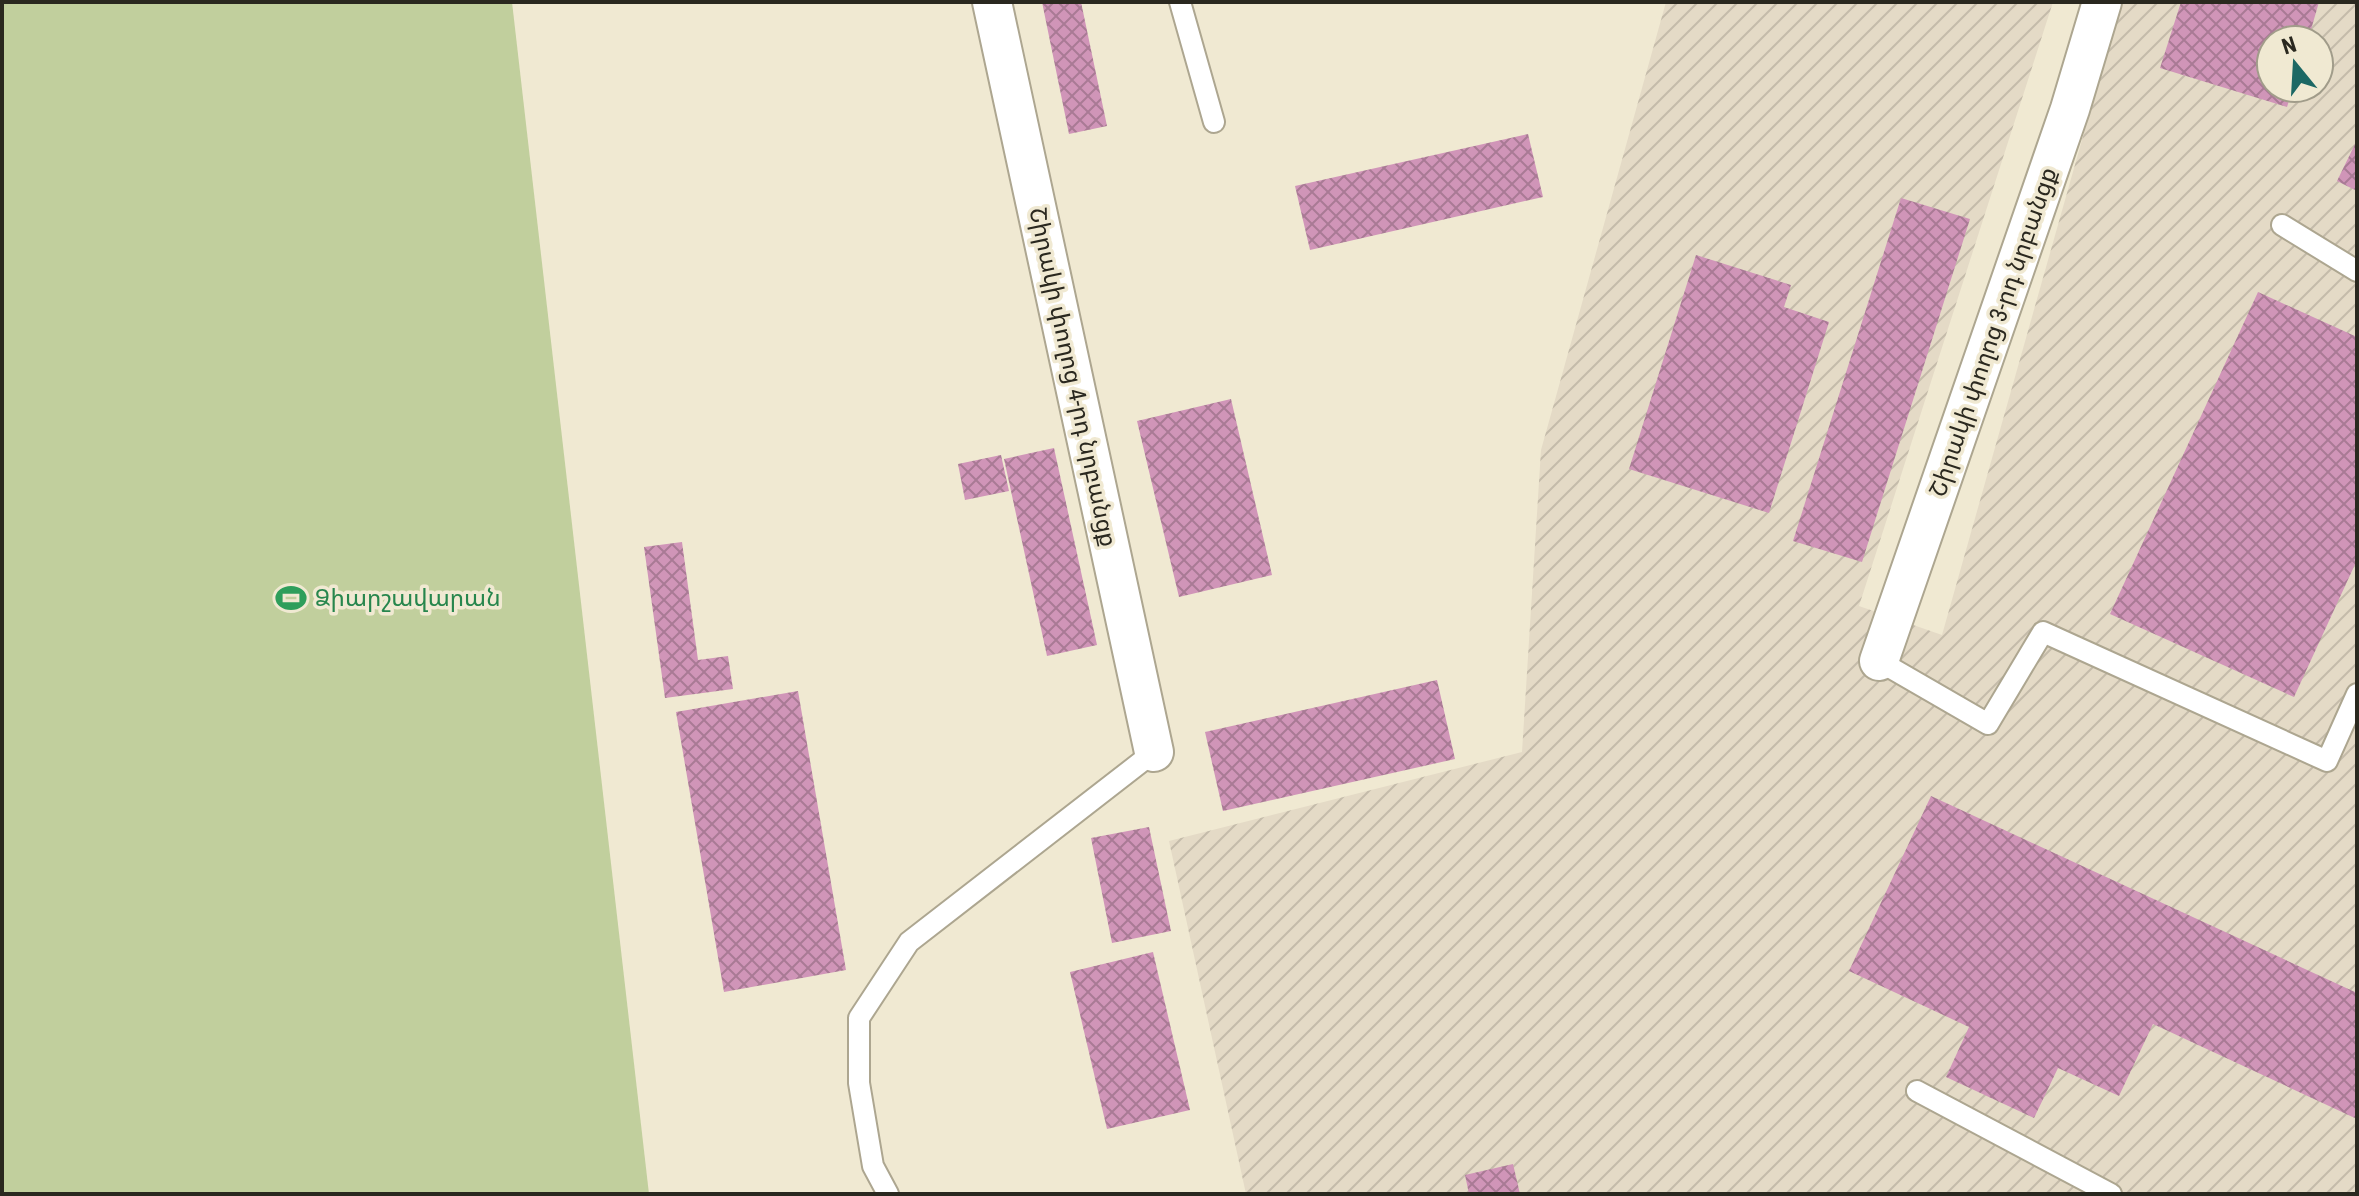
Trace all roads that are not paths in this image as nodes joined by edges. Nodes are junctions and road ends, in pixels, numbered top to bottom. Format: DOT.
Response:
graph roads {
  1 [pos="992,2"];
  2 [pos="1180,2"];
  3 [pos="2102,2"];
  4 [pos="1214,122"];
  5 [pos="2282,225"];
  6 [pos="2357,271"];
  7 [pos="1879,661"];
  8 [pos="2357,694"];
  9 [pos="1154,752"];
  10 [pos="1917,1091"];
  11 [pos="888,1194"];
  12 [pos="2111,1194"];
  1 -- 9 [label="street, Շիրակի փողոց 4-րդ նրբանցք"];
  2 -- 4 [label="lane"];
  3 -- 7 [label="street, Շիրակի փողոց 3-րդ նրբանցք"];
  5 -- 6 [label="lane"];
  7 -- 8 [label="lane"];
  9 -- 11 [label="lane"];
  10 -- 12 [label="lane"];
}
